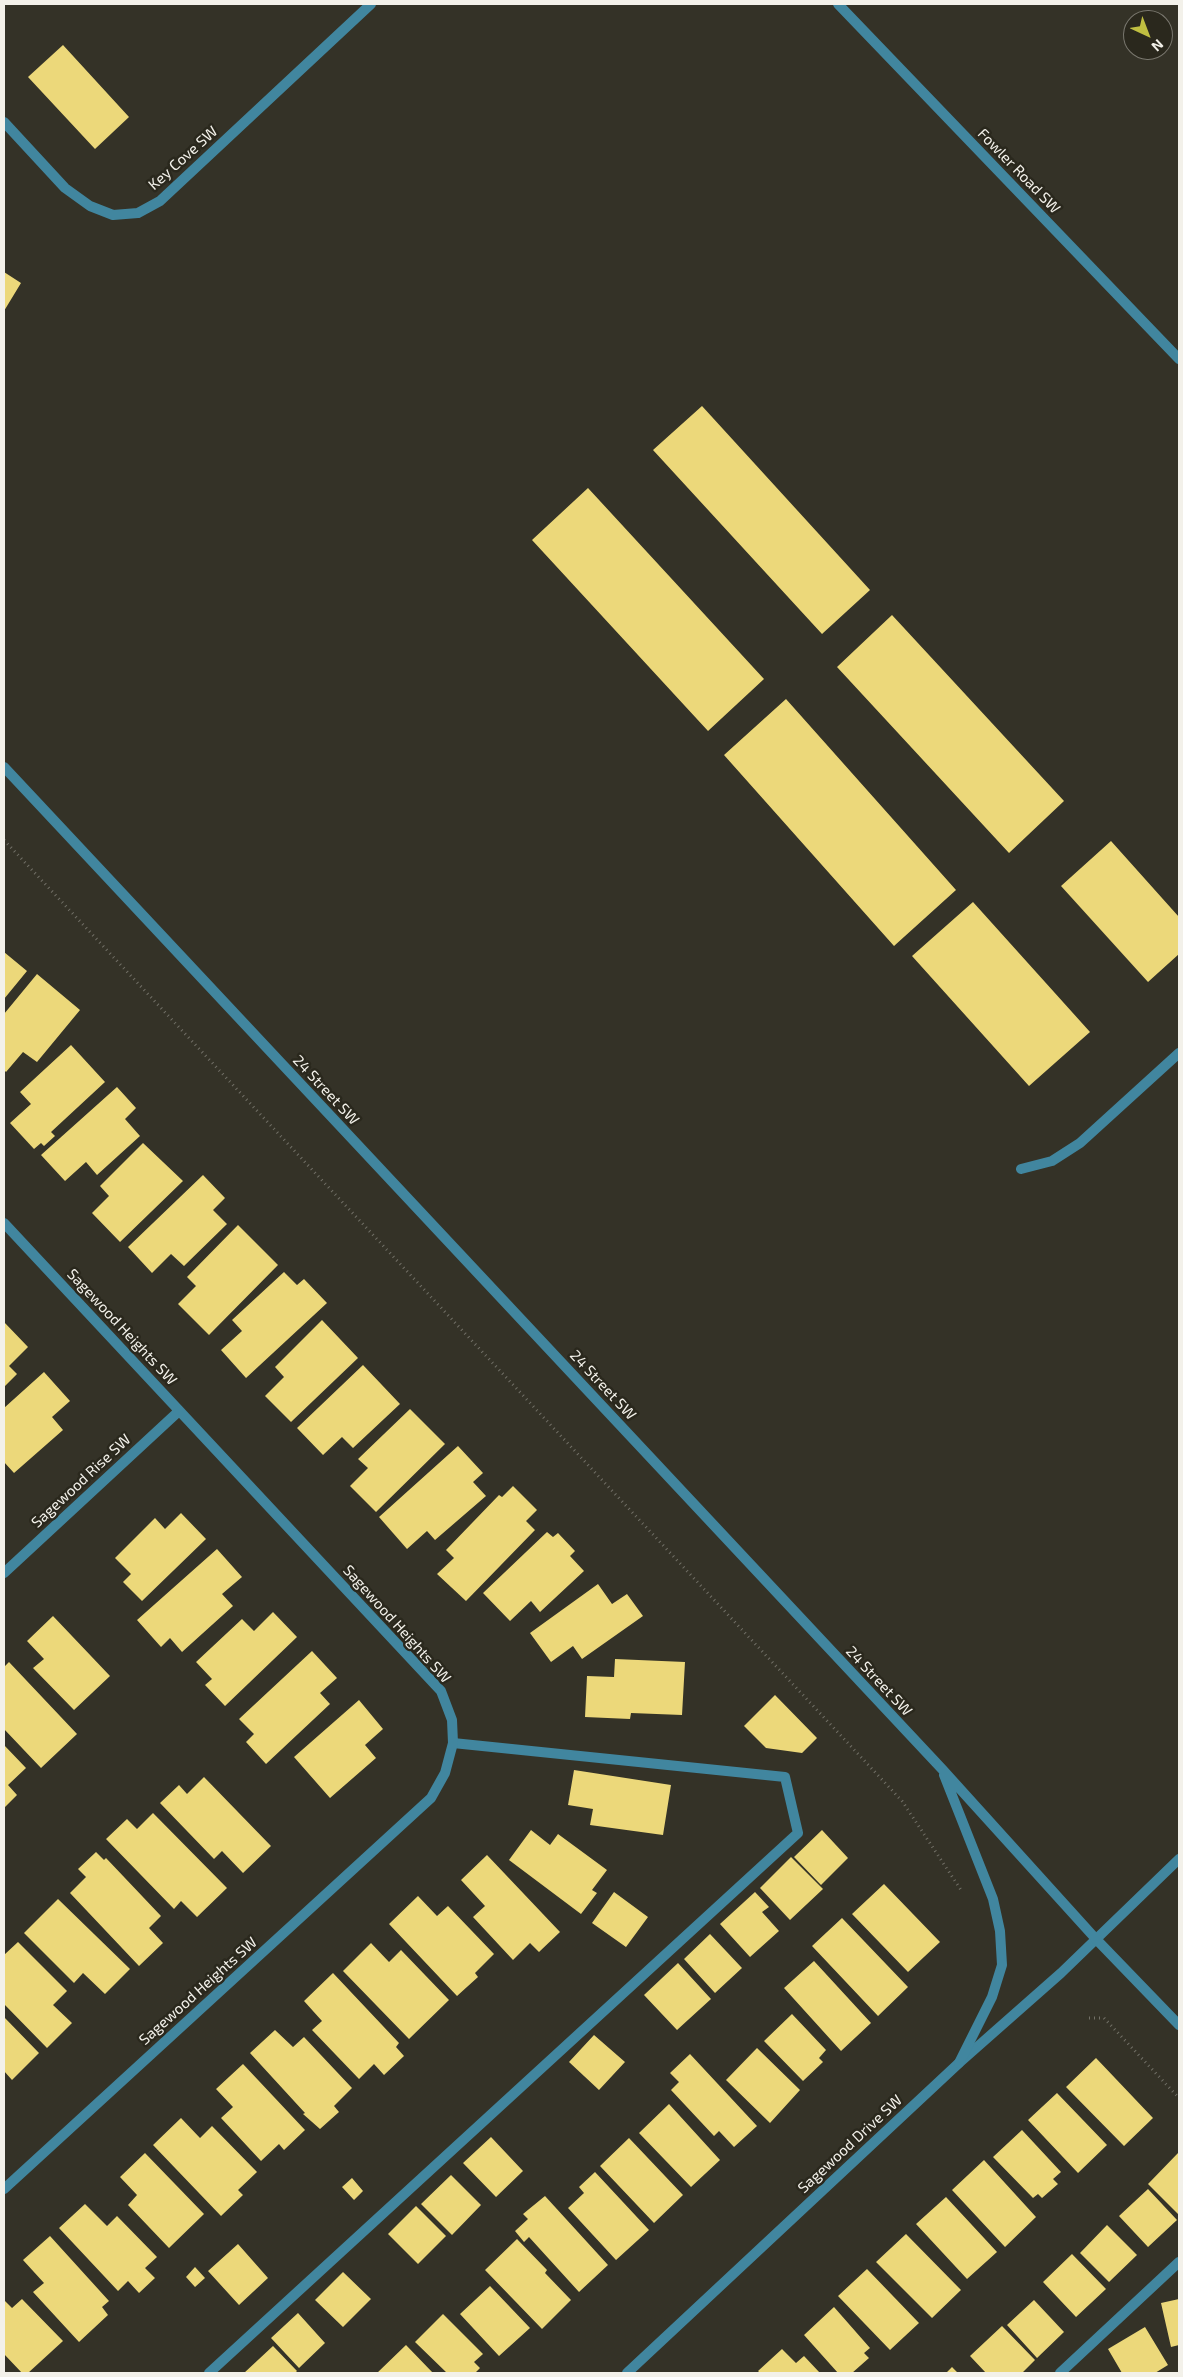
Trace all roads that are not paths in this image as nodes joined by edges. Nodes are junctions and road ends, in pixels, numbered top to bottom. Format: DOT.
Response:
graph roads {
  1 [pos="371,4"];
  2 [pos="838,4"];
  3 [pos="4,122"];
  4 [pos="1179,359"];
  5 [pos="4,767"];
  6 [pos="1179,1053"];
  7 [pos="1022,1169"];
  8 [pos="4,1222"];
  9 [pos="179,1411"];
  10 [pos="4,1573"];
  11 [pos="453,1743"];
  12 [pos="942,1769"];
  13 [pos="1179,1859"];
  14 [pos="1095,1938"];
  15 [pos="1179,2025"];
  16 [pos="959,2064"];
  17 [pos="4,2189"];
  18 [pos="1179,2262"];
  19 [pos="209,2373"];
  20 [pos="627,2373"];
  21 [pos="1060,2373"];
  1 -- 3 [label="street, Key Cove SW"];
  2 -- 4 [label="street, Fowler Road SW"];
  5 -- 12 [label="street, 24 Street SW"];
  6 -- 7 [label="street"];
  8 -- 9 [label="street, Sagewood Heights SW"];
  9 -- 10 [label="street, Sagewood Rise SW"];
  9 -- 11 [label="street, Sagewood Heights SW"];
  11 -- 17 [label="street, Sagewood Heights SW"];
  11 -- 19 [label="street"];
  12 -- 14 [label="street, 24 Street SW"];
  12 -- 16 [label="street"];
  13 -- 14 [label="street, Sagewood Drive SW"];
  14 -- 15 [label="street, 24 Street SW"];
  14 -- 16 [label="street, Sagewood Drive SW"];
  16 -- 20 [label="street, Sagewood Drive SW"];
  18 -- 21 [label="street"];
}
